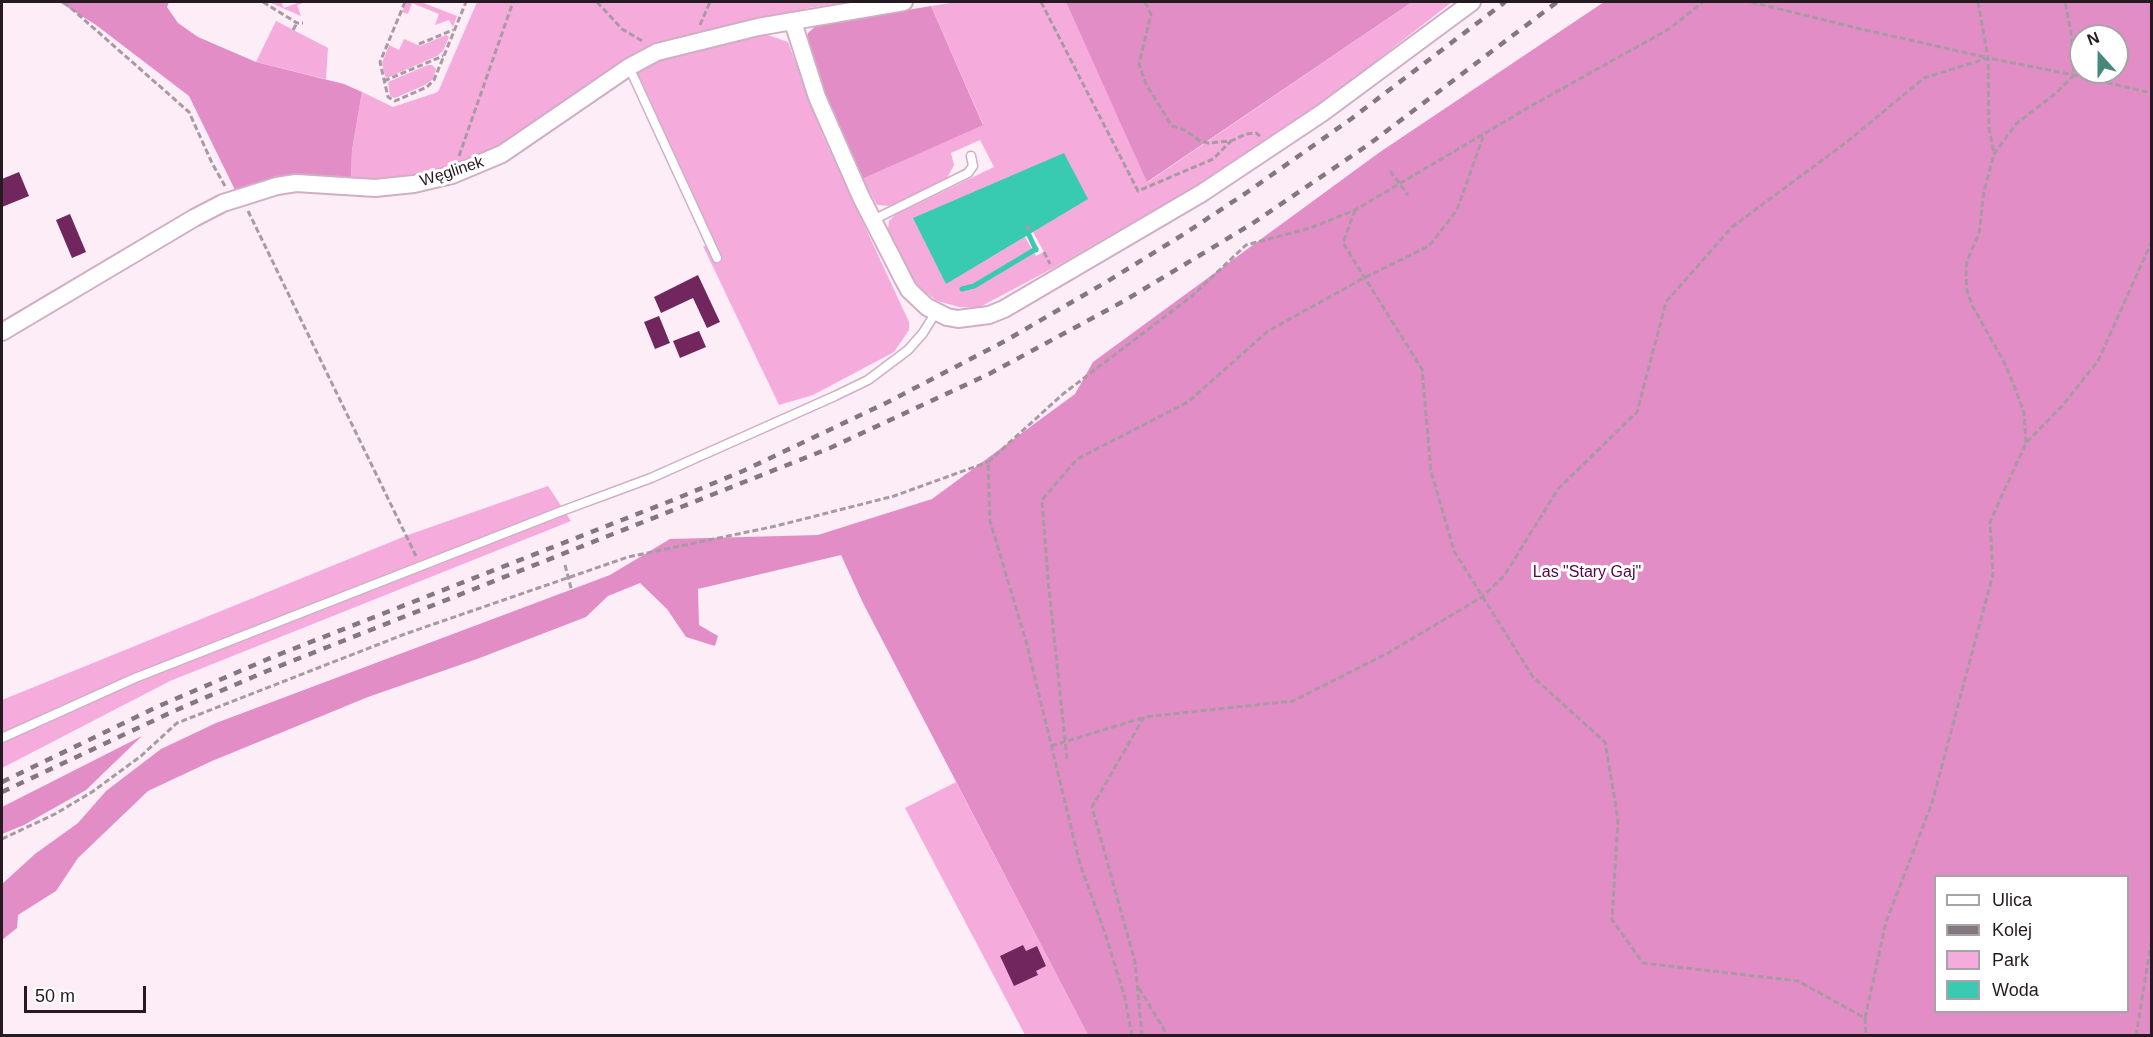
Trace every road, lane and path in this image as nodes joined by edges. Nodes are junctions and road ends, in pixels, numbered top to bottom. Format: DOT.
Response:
graph roads {
  1 [pos="64,2"];
  2 [pos="263,2"];
  3 [pos="405,2"];
  4 [pos="466,2"];
  5 [pos="513,2"];
  6 [pos="597,2"];
  7 [pos="710,2"];
  8 [pos="904,2"];
  9 [pos="1041,2"];
  10 [pos="1144,2"];
  11 [pos="1472,2"];
  12 [pos="1703,2"];
  13 [pos="1751,2"];
  14 [pos="1978,2"];
  15 [pos="2065,2"];
  16 [pos="793,22"];
  17 [pos="297,23"];
  18 [pos="303,23"];
  19 [pos="2069,24"];
  20 [pos="454,29"];
  21 [pos="293,30"];
  22 [pos="693,42"];
  23 [pos="419,44"];
  24 [pos="657,52"];
  25 [pos="444,56"];
  26 [pos="1988,58"];
  27 [pos="628,67"];
  28 [pos="2069,74"];
  29 [pos="2069,80"];
  30 [pos="384,81"];
  31 [pos="2112,84"];
  32 [pos="2151,93"];
  33 [pos="1484,135"];
  34 [pos="1231,141"];
  35 [pos="1271,148"];
  36 [pos="1995,154"];
  37 [pos="971,156"];
  38 [pos="1390,171"];
  39 [pos="452,175"];
  40 [pos="1399,184"];
  41 [pos="1407,195"];
  42 [pos="232,200"];
  43 [pos="1355,210"];
  44 [pos="873,220"];
  45 [pos="1027,225"];
  46 [pos="1031,233"];
  47 [pos="2151,241"];
  48 [pos="1044,252"];
  49 [pos="717,258"];
  50 [pos="1052,269"];
  51 [pos="1364,278"];
  52 [pos="936,312"];
  53 [pos="2,332"];
  54 [pos="2026,443"];
  55 [pos="988,462"];
  56 [pos="565,565"];
  57 [pos="421,566"];
  58 [pos="568,577"];
  59 [pos="572,592"];
  60 [pos="1482,597"];
  61 [pos="1144,717"];
  62 [pos="2,738"];
  63 [pos="1065,741"];
  64 [pos="1051,746"];
  65 [pos="1067,759"];
  66 [pos="2,839"];
  67 [pos="2151,937"];
  68 [pos="1138,987"];
  69 [pos="1865,1018"];
  70 [pos="1132,1035"];
  71 [pos="1142,1035"];
  72 [pos="1168,1035"];
  73 [pos="1866,1035"];
  74 [pos="2136,1035"];
  1 -- 42 [label="path"];
  2 -- 17 [label="path"];
  3 -- 30 [label="path"];
  4 -- 20 [label="path"];
  5 -- 39 [label="path"];
  6 -- 24 [label="path"];
  7 -- 22 [label="path"];
  8 -- 16 [label="street, Węglinek"];
  9 -- 34 [label="path"];
  10 -- 34 [label="path"];
  11 -- 35 [label="street"];
  12 -- 33 [label="path"];
  13 -- 26 [label="path"];
  14 -- 26 [label="path"];
  15 -- 19 [label="path"];
  16 -- 22 [label="street, Węglinek"];
  16 -- 44 [label="street"];
  17 -- 18 [label="path"];
  17 -- 21 [label="path"];
  20 -- 23 [label="path"];
  20 -- 25 [label="path"];
  22 -- 24 [label="street, Węglinek"];
  24 -- 27 [label="street, Węglinek"];
  25 -- 30 [label="path"];
  25 -- 30 [label="path"];
  26 -- 28 [label="path"];
  26 -- 36 [label="path"];
  26 -- 60 [label="path"];
  27 -- 39 [label="street, Węglinek"];
  27 -- 49 [label="lane"];
  29 -- 36 [label="path"];
  31 -- 32 [label="path"];
  33 -- 40 [label="path"];
  33 -- 51 [label="path"];
  34 -- 35 [label="path"];
  35 -- 52 [label="street"];
  36 -- 54 [label="path"];
  37 -- 44 [label="lane"];
  38 -- 40 [label="path"];
  39 -- 42 [label="street, Węglinek"];
  40 -- 41 [label="path"];
  40 -- 43 [label="path"];
  42 -- 53 [label="street, Węglinek"];
  42 -- 57 [label="path"];
  43 -- 51 [label="path"];
  43 -- 55 [label="path"];
  44 -- 52 [label="street"];
  45 -- 46 [label="path"];
  47 -- 54 [label="path"];
  48 -- 50 [label="path"];
  51 -- 60 [label="path"];
  51 -- 63 [label="path"];
  52 -- 57 [label="lane"];
  54 -- 69 [label="path"];
  55 -- 58 [label="path"];
  55 -- 64 [label="path"];
  56 -- 58 [label="path"];
  57 -- 62 [label="lane"];
  58 -- 59 [label="path"];
  58 -- 66 [label="path"];
  60 -- 61 [label="path"];
  60 -- 69 [label="path"];
  61 -- 63 [label="path"];
  61 -- 68 [label="path"];
  63 -- 64 [label="path"];
  63 -- 65 [label="path"];
  64 -- 70 [label="path"];
  67 -- 74 [label="path"];
  68 -- 71 [label="path"];
  68 -- 72 [label="path"];
  69 -- 73 [label="path"];
}
